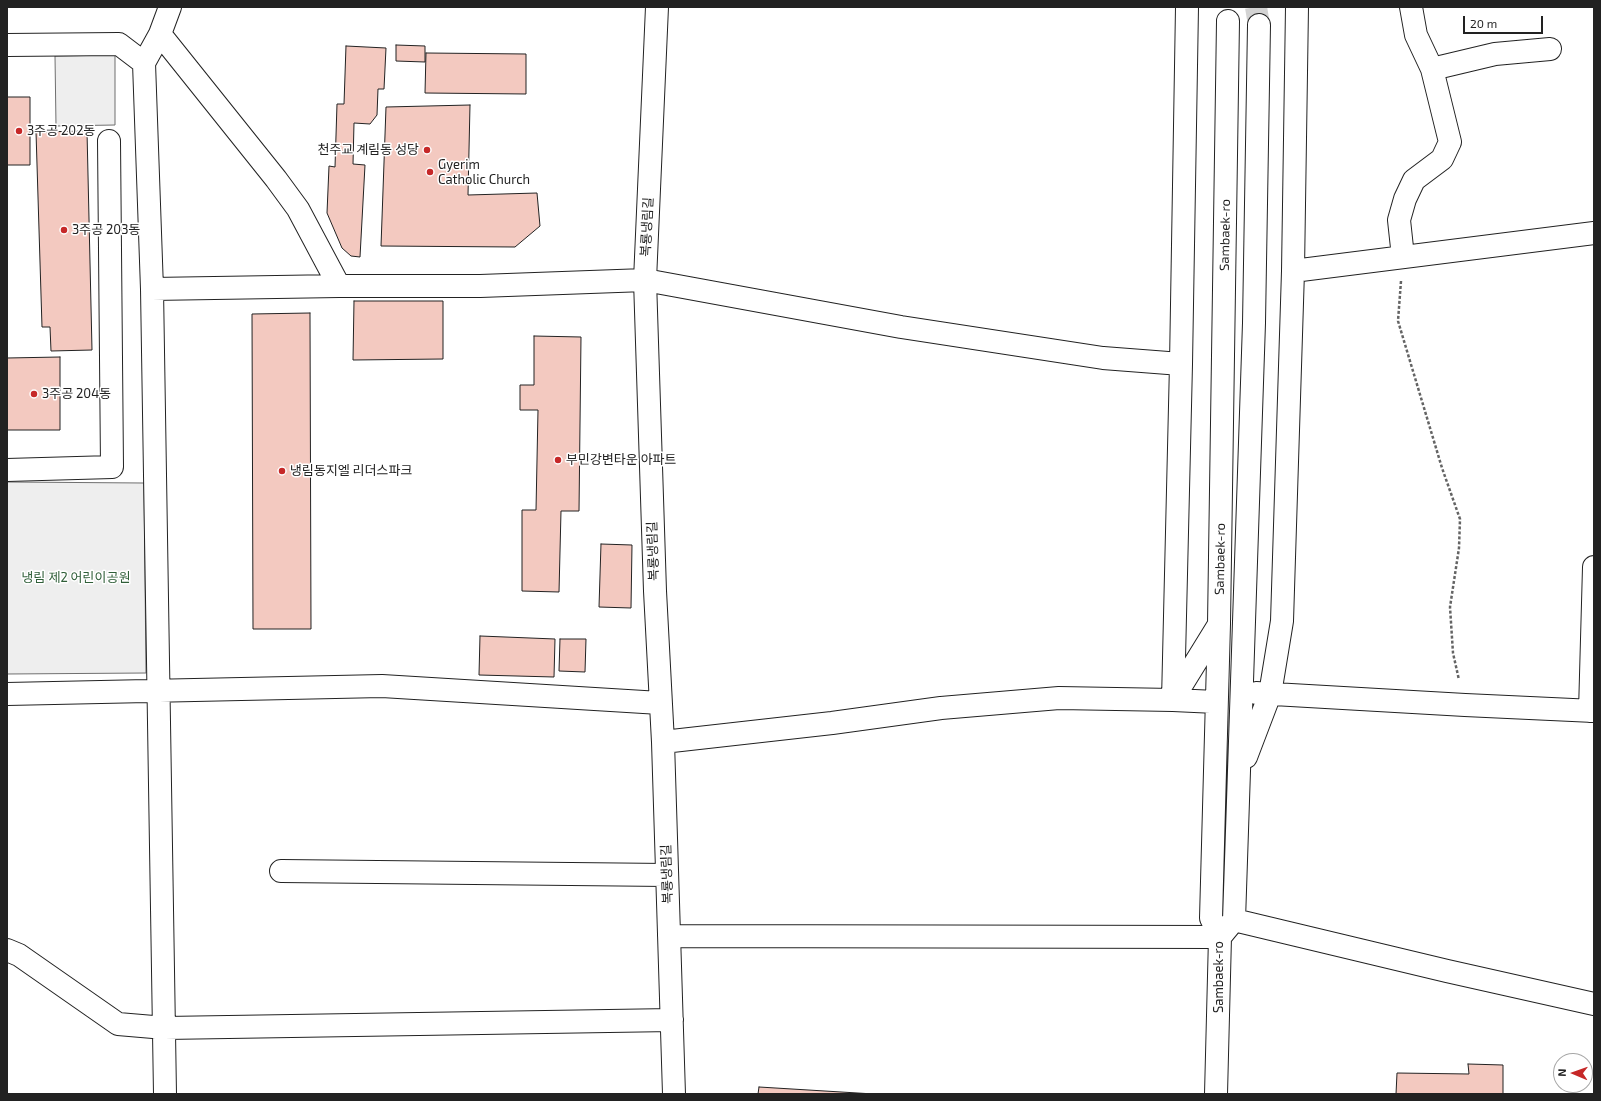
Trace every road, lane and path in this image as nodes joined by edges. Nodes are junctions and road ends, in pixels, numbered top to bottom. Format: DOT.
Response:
graph roads {
  1 [pos="170,7"];
  2 [pos="657,7"];
  3 [pos="1187,7"];
  4 [pos="1297,7"];
  5 [pos="1411,7"];
  6 [pos="1228,21"];
  7 [pos="1259,25"];
  8 [pos="160,34"];
  9 [pos="7,45"];
  10 [pos="1550,50"];
  11 [pos="144,62"];
  12 [pos="1432,69"];
  13 [pos="110,141"];
  14 [pos="1594,233"];
  15 [pos="1403,257"];
  16 [pos="1293,270"];
  17 [pos="645,280"];
  18 [pos="340,286"];
  19 [pos="152,289"];
  20 [pos="1181,364"];
  21 [pos="7,470"];
  22 [pos="1594,567"];
  23 [pos="1219,624"];
  24 [pos="158,692"];
  25 [pos="1242,692"];
  26 [pos="7,694"];
  27 [pos="1270,694"];
  28 [pos="1173,700"];
  29 [pos="1216,702"];
  30 [pos="660,703"];
  31 [pos="1465,706"];
  32 [pos="1592,711"];
  33 [pos="663,742"];
  34 [pos="1240,773"];
  35 [pos="281,871"];
  36 [pos="667,875"];
  37 [pos="1234,920"];
  38 [pos="670,936"];
  39 [pos="1220,937"];
  40 [pos="7,950"];
  41 [pos="1594,1004"];
  42 [pos="672,1020"];
  43 [pos="165,1028"];
  44 [pos="165,1094"];
  45 [pos="674,1094"];
  46 [pos="1216,1094"];
  1 -- 8 [label="street"];
  2 -- 17 [label="street, 복룡냉림길"];
  3 -- 20 [label="street"];
  4 -- 16 [label="street"];
  5 -- 12 [label="street"];
  6 -- 23 [label="street, Sambaek-ro"];
  7 -- 25 [label="street"];
  8 -- 11 [label="street"];
  8 -- 18 [label="street"];
  9 -- 11 [label="street"];
  10 -- 12 [label="street"];
  11 -- 19 [label="street"];
  12 -- 15 [label="street"];
  13 -- 21 [label="street"];
  14 -- 15 [label="street"];
  15 -- 16 [label="street"];
  15 -- 31 [label="path"];
  16 -- 27 [label="street"];
  17 -- 18 [label="street"];
  17 -- 20 [label="street"];
  17 -- 30 [label="street, 복룡냉림길"];
  18 -- 19 [label="street"];
  19 -- 24 [label="street"];
  20 -- 28 [label="street"];
  22 -- 32 [label="street"];
  23 -- 28 [label="street"];
  23 -- 29 [label="street, Sambaek-ro"];
  24 -- 26 [label="street"];
  24 -- 30 [label="street"];
  24 -- 43 [label="street"];
  25 -- 27 [label="street"];
  25 -- 34 [label="street"];
  27 -- 31 [label="street"];
  27 -- 34 [label="street"];
  28 -- 29 [label="street"];
  28 -- 33 [label="street"];
  29 -- 39 [label="street, Sambaek-ro"];
  30 -- 33 [label="street, 복룡냉림길"];
  31 -- 32 [label="street"];
  33 -- 36 [label="street, 복룡냉림길"];
  34 -- 37 [label="street"];
  35 -- 36 [label="street"];
  36 -- 38 [label="street, 복룡냉림길"];
  37 -- 39 [label="street"];
  37 -- 41 [label="street"];
  38 -- 39 [label="street"];
  38 -- 42 [label="street, 복룡냉림길"];
  39 -- 46 [label="street, Sambaek-ro"];
  40 -- 43 [label="street"];
  42 -- 43 [label="street"];
  42 -- 45 [label="street, 복룡냉림길"];
  43 -- 44 [label="street"];
}
